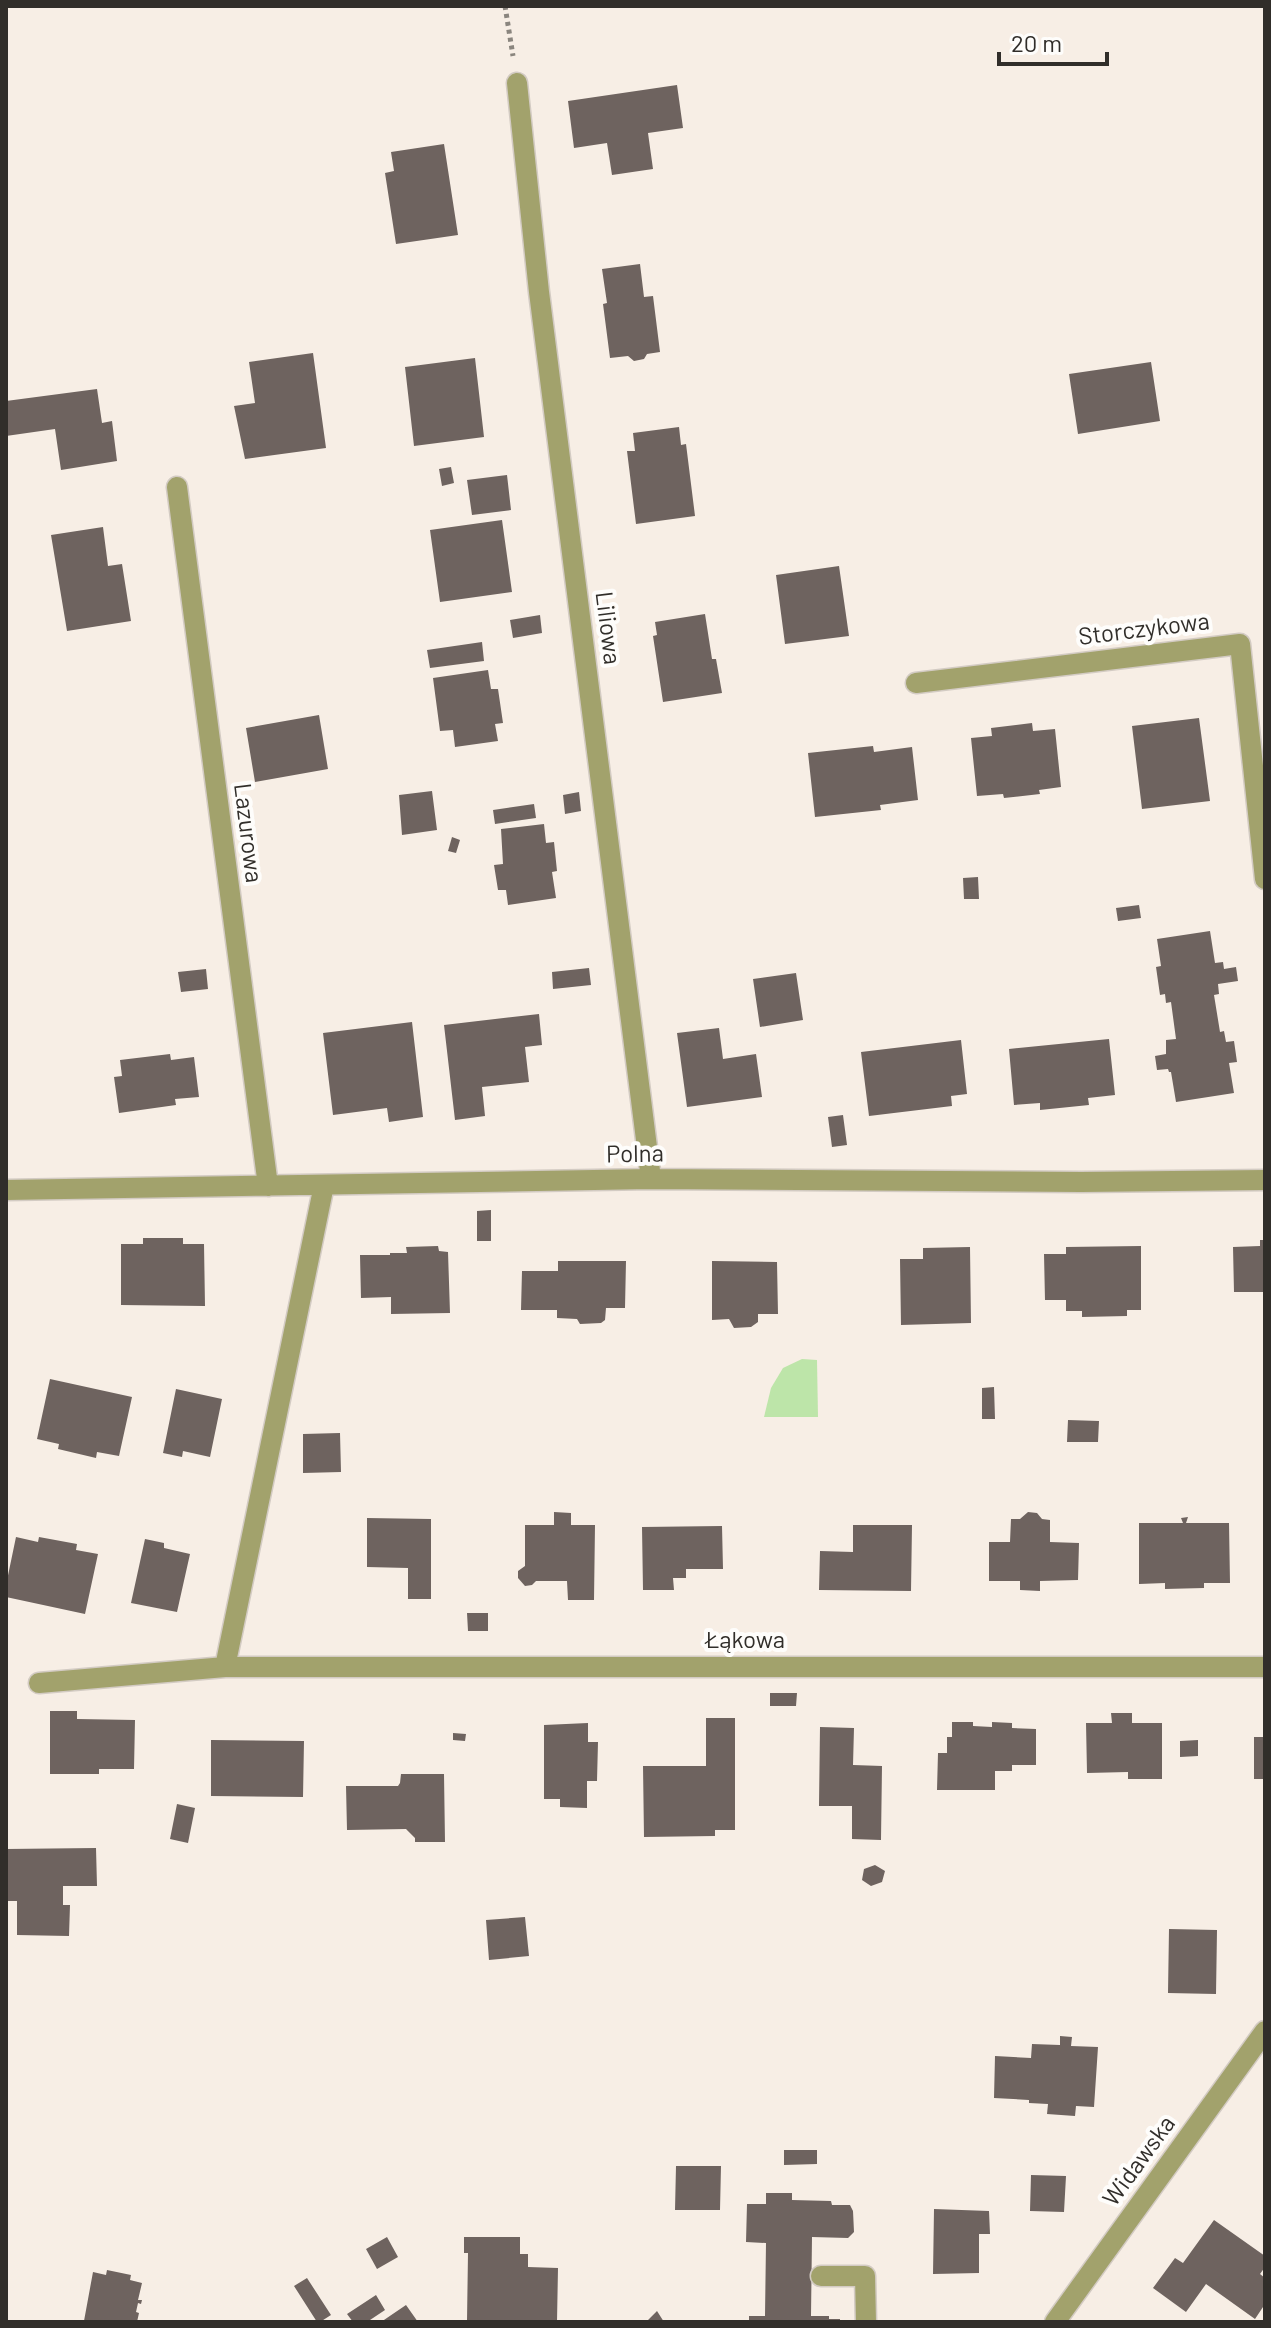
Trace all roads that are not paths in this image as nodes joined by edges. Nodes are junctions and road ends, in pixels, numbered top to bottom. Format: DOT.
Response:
graph roads {
  1 [pos="517,83"];
  2 [pos="177,487"];
  3 [pos="916,683"];
  4 [pos="1265,879"];
  5 [pos="651,1179"];
  6 [pos="1265,1180"];
  7 [pos="324,1185"];
  8 [pos="268,1186"];
  9 [pos="6,1190"];
  10 [pos="225,1667"];
  11 [pos="1265,1667"];
  12 [pos="39,1683"];
  13 [pos="1265,2031"];
  14 [pos="821,2276"];
  15 [pos="866,2322"];
  16 [pos="1055,2322"];
  1 -- 5 [label="street, Liliowa"];
  2 -- 8 [label="street, Lazurowa"];
  3 -- 4 [label="street, Storczykowa"];
  5 -- 6 [label="street, Polna"];
  5 -- 7 [label="street, Polna"];
  7 -- 8 [label="street, Polna"];
  7 -- 10 [label="street"];
  8 -- 9 [label="street, Polna"];
  10 -- 11 [label="street, Łąkowa"];
  10 -- 12 [label="street, Łąkowa"];
  13 -- 16 [label="street, Widawska"];
  14 -- 15 [label="street"];
}
